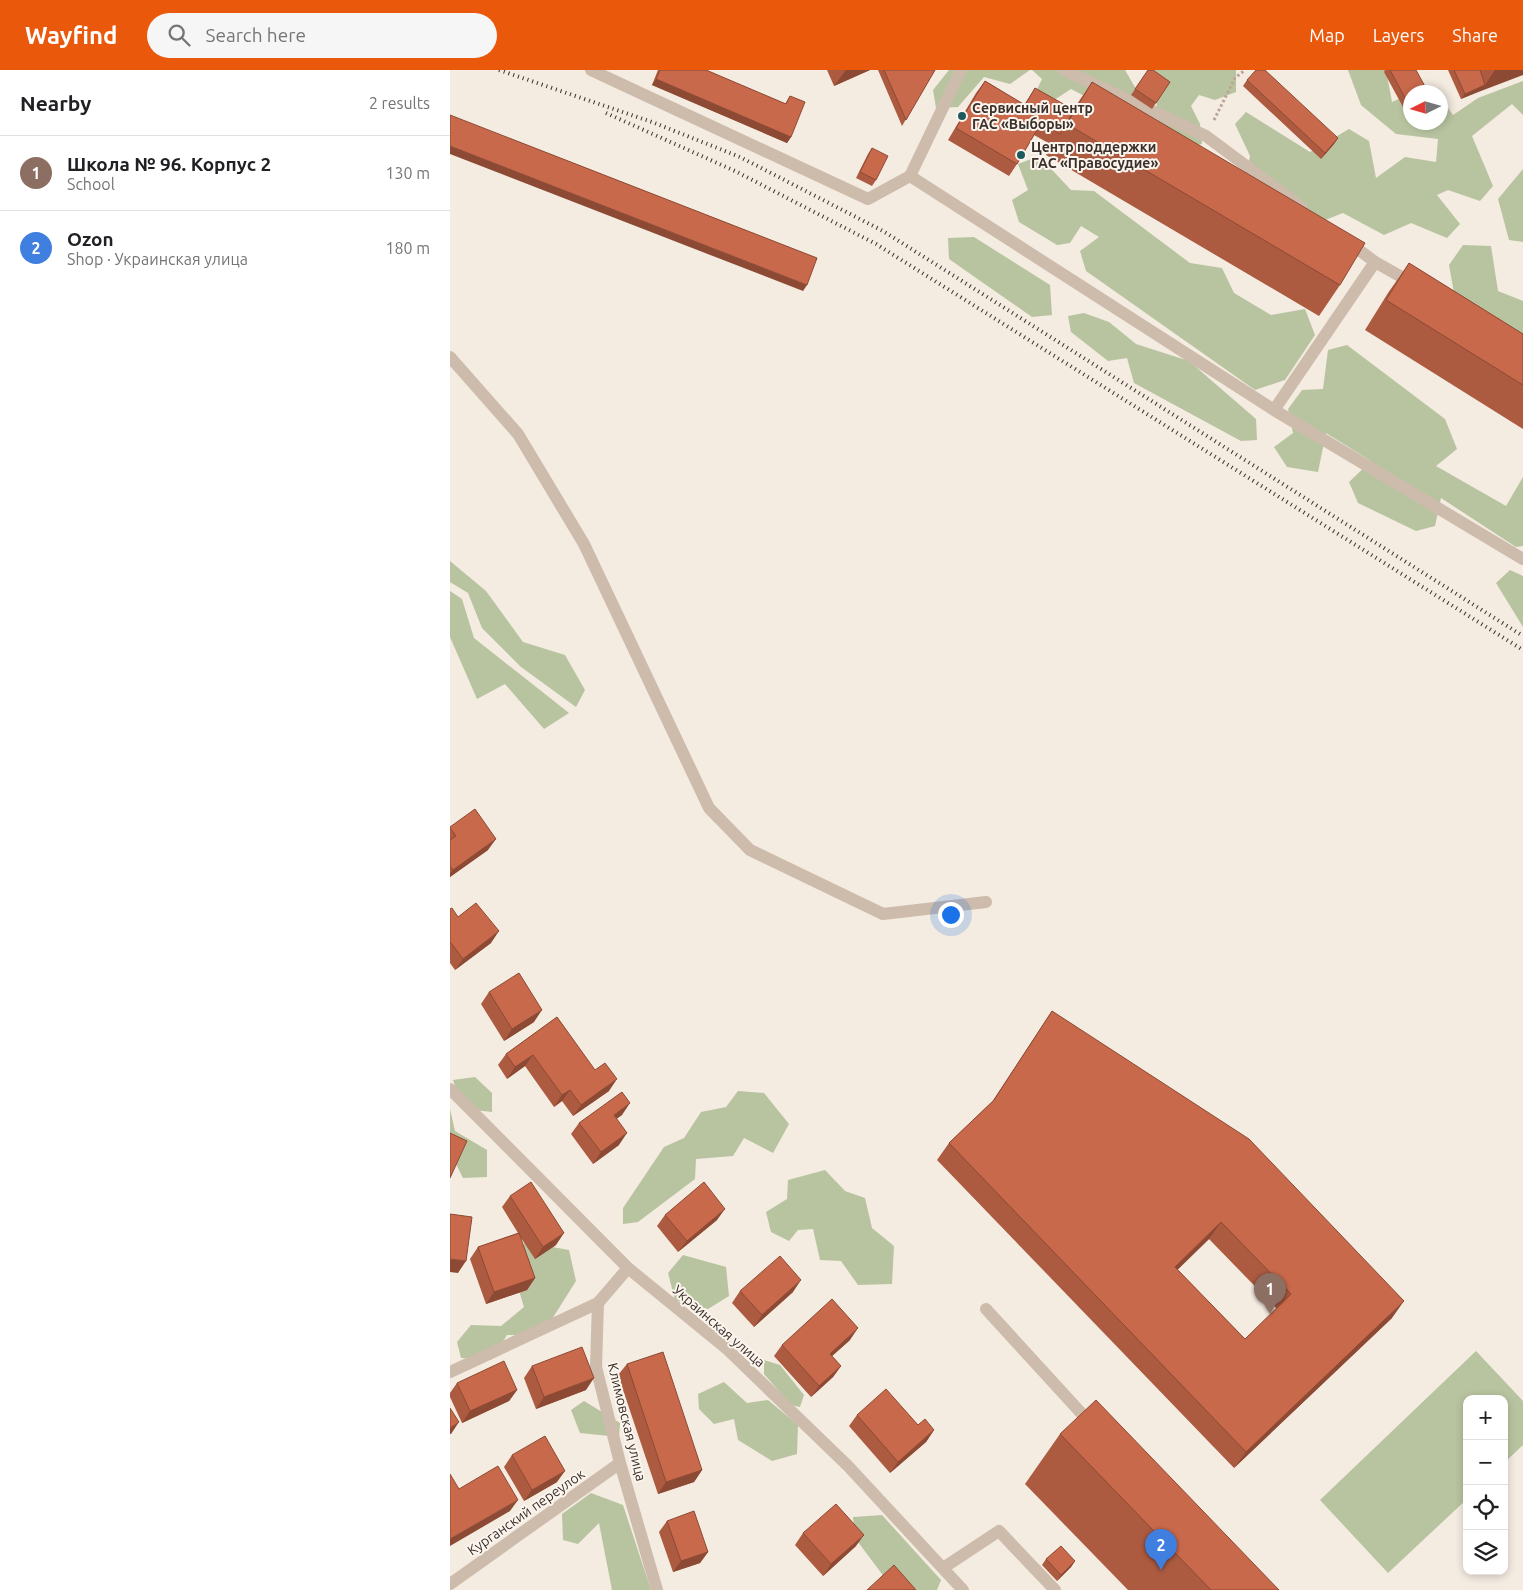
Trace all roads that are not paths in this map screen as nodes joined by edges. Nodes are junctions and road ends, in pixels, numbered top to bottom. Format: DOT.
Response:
graph roads {
  1 [pos="591,70"];
  2 [pos="961,70"];
  3 [pos="1064,70"];
  4 [pos="910,176"];
  5 [pos="1314,216"];
  6 [pos="1336,233"];
  7 [pos="1375,262"];
  8 [pos="1424,290"];
  9 [pos="450,357"];
  10 [pos="1274,410"];
  11 [pos="1523,558"];
  12 [pos="986,902"];
  13 [pos="450,1089"];
  14 [pos="628,1268"];
  15 [pos="598,1303"];
  16 [pos="986,1309"];
  17 [pos="450,1372"];
  18 [pos="1099,1433"];
  19 [pos="620,1463"];
  20 [pos="943,1568"];
  21 [pos="450,1584"];
  22 [pos="657,1590"];
  23 [pos="964,1590"];
  24 [pos="1055,1590"];
  1 -- 4 [label="street"];
  2 -- 4 [label="street"];
  3 -- 5 [label="street"];
  4 -- 10 [label="street"];
  6 -- 7 [label="street"];
  7 -- 8 [label="street"];
  7 -- 10 [label="street"];
  9 -- 12 [label="street"];
  10 -- 11 [label="street"];
  13 -- 14 [label="street, Украинская улица"];
  14 -- 15 [label="street"];
  14 -- 20 [label="street, Украинская улица"];
  15 -- 17 [label="street"];
  15 -- 19 [label="street, Климовская улица"];
  16 -- 18 [label="street"];
  19 -- 21 [label="street, Курганский переулок"];
  19 -- 22 [label="street, Климовская улица"];
  20 -- 23 [label="street, Украинская улица"];
  20 -- 24 [label="street"];
}
